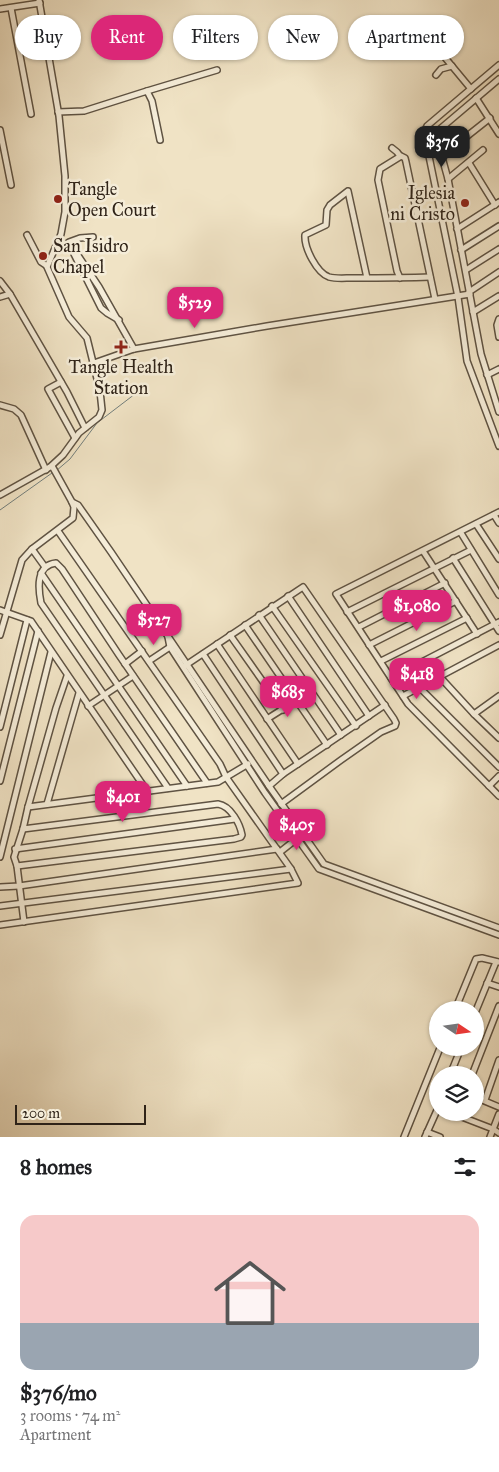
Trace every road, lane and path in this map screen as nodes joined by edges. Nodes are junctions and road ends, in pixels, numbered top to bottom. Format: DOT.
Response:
graph roads {
  1 [pos="40,1"];
  2 [pos="11,8"];
  3 [pos="0,9"];
  4 [pos="448,60"];
  5 [pos="499,65"];
  6 [pos="452,66"];
  7 [pos="217,70"];
  8 [pos="436,75"];
  9 [pos="499,79"];
  10 [pos="471,89"];
  11 [pos="147,91"];
  12 [pos="476,98"];
  13 [pos="58,112"];
  14 [pos="31,114"];
  15 [pos="490,118"];
  16 [pos="0,130"];
  17 [pos="499,134"];
  18 [pos="160,140"];
  19 [pos="392,148"];
  20 [pos="483,150"];
  21 [pos="400,156"];
  22 [pos="442,156"];
  23 [pos="469,163"];
  24 [pos="448,179"];
  25 [pos="11,185"];
  26 [pos="497,204"];
  27 [pos="499,226"];
  28 [pos="457,229"];
  29 [pos="60,234"];
  30 [pos="27,235"];
  31 [pos="93,237"];
  32 [pos="69,242"];
  33 [pos="499,249"];
  34 [pos="461,250"];
  35 [pos="47,266"];
  36 [pos="466,270"];
  37 [pos="499,272"];
  38 [pos="430,277"];
  39 [pos="367,278"];
  40 [pos="400,278"];
  41 [pos="0,281"];
  42 [pos="469,293"];
  43 [pos="10,294"];
  44 [pos="499,296"];
  45 [pos="458,297"];
  46 [pos="0,298"];
  47 [pos="435,299"];
  48 [pos="473,312"];
  49 [pos="119,320"];
  50 [pos="499,320"];
  51 [pos="499,337"];
  52 [pos="134,349"];
  53 [pos="94,363"];
  54 [pos="499,369"];
  55 [pos="487,375"];
  56 [pos="61,382"];
  57 [pos="0,405"];
  58 [pos="499,412"];
  59 [pos="85,428"];
  60 [pos="75,438"];
  61 [pos="499,446"];
  62 [pos="46,470"];
  63 [pos="54,470"];
  64 [pos="0,495"];
  65 [pos="72,502"];
  66 [pos="496,513"];
  67 [pos="73,518"];
  68 [pos="86,518"];
  69 [pos="499,522"];
  70 [pos="476,524"];
  71 [pos="58,531"];
  72 [pos="461,532"];
  73 [pos="32,549"];
  74 [pos="470,550"];
  75 [pos="423,551"];
  76 [pos="452,558"];
  77 [pos="499,559"];
  78 [pos="45,567"];
  79 [pos="435,567"];
  80 [pos="42,573"];
  81 [pos="445,584"];
  82 [pos="499,595"];
  83 [pos="288,596"];
  84 [pos="456,601"];
  85 [pos="272,606"];
  86 [pos="0,610"];
  87 [pos="6,612"];
  88 [pos="347,612"];
  89 [pos="260,615"];
  90 [pos="466,618"];
  91 [pos="27,620"];
  92 [pos="497,624"];
  93 [pos="245,625"];
  94 [pos="359,628"];
  95 [pos="499,630"];
  96 [pos="38,631"];
  97 [pos="477,634"];
  98 [pos="0,635"];
  99 [pos="168,635"];
  100 [pos="230,635"];
  101 [pos="217,644"];
  102 [pos="369,645"];
  103 [pos="499,645"];
  104 [pos="170,647"];
  105 [pos="142,651"];
  106 [pos="51,652"];
  107 [pos="203,654"];
  108 [pos="149,661"];
  109 [pos="381,661"];
  110 [pos="125,664"];
  111 [pos="185,666"];
  112 [pos="67,676"];
  113 [pos="134,676"];
  114 [pos="440,677"];
  115 [pos="391,678"];
  116 [pos="119,686"];
  117 [pos="419,687"];
  118 [pos="79,693"];
  119 [pos="403,696"];
  120 [pos="499,696"];
  121 [pos="105,697"];
  122 [pos="296,700"];
  123 [pos="494,700"];
  124 [pos="385,705"];
  125 [pos="88,706"];
  126 [pos="499,706"];
  127 [pos="283,710"];
  128 [pos="474,714"];
  129 [pos="370,716"];
  130 [pos="267,720"];
  131 [pos="356,726"];
  132 [pos="0,727"];
  133 [pos="341,735"];
  134 [pos="499,738"];
  135 [pos="327,744"];
  136 [pos="253,760"];
  137 [pos="298,764"];
  138 [pos="247,765"];
  139 [pos="499,767"];
  140 [pos="283,774"];
  141 [pos="499,776"];
  142 [pos="226,777"];
  143 [pos="0,781"];
  144 [pos="207,783"];
  145 [pos="186,786"];
  146 [pos="269,786"];
  147 [pos="489,786"];
  148 [pos="168,788"];
  149 [pos="148,792"];
  150 [pos="499,796"];
  151 [pos="47,804"];
  152 [pos="281,804"];
  153 [pos="28,807"];
  154 [pos="234,819"];
  155 [pos="23,830"];
  156 [pos="302,835"];
  157 [pos="297,839"];
  158 [pos="15,849"];
  159 [pos="278,850"];
  160 [pos="0,857"];
  161 [pos="16,866"];
  162 [pos="291,869"];
  163 [pos="20,886"];
  164 [pos="0,887"];
  165 [pos="381,888"];
  166 [pos="22,904"];
  167 [pos="0,906"];
  168 [pos="24,922"];
  169 [pos="0,924"];
  170 [pos="499,928"];
  171 [pos="499,935"];
  172 [pos="498,962"];
  173 [pos="487,983"];
  174 [pos="499,987"];
  175 [pos="459,1001"];
  176 [pos="480,1001"];
  177 [pos="499,1006"];
  178 [pos="437,1056"];
  179 [pos="499,1060"];
  180 [pos="476,1066"];
  181 [pos="485,1100"];
  182 [pos="499,1107"];
  183 [pos="499,1114"];
  184 [pos="432,1121"];
  185 [pos="472,1121"];
  186 [pos="493,1129"];
  187 [pos="499,1134"];
  188 [pos="426,1135"];
  189 [pos="404,1137"];
  190 [pos="440,1137"];
  191 [pos="490,1137"];
  1 -- 2 [label="street"];
  1 -- 13 [label="street"];
  2 -- 3 [label="street"];
  2 -- 14 [label="street"];
  4 -- 6 [label="street"];
  5 -- 10 [label="street"];
  6 -- 8 [label="street"];
  6 -- 10 [label="street"];
  7 -- 11 [label="street"];
  9 -- 12 [label="street"];
  10 -- 45 [label="street"];
  11 -- 13 [label="street"];
  11 -- 18 [label="street"];
  12 -- 15 [label="street"];
  12 -- 22 [label="street"];
  13 -- 29 [label="street"];
  15 -- 17 [label="street"];
  15 -- 22 [label="street"];
  16 -- 25 [label="street"];
  19 -- 21 [label="street"];
  20 -- 23 [label="street"];
  21 -- 38 [label="street"];
  21 -- 40 [label="street"];
  22 -- 24 [label="street"];
  23 -- 24 [label="street"];
  23 -- 26 [label="street"];
  24 -- 28 [label="street"];
  26 -- 28 [label="street"];
  27 -- 34 [label="street"];
  28 -- 34 [label="street"];
  29 -- 32 [label="street"];
  29 -- 35 [label="street"];
  30 -- 35 [label="street"];
  31 -- 32 [label="street"];
  32 -- 49 [label="street"];
  32 -- 49 [label="street"];
  33 -- 36 [label="street"];
  34 -- 36 [label="street"];
  35 -- 53 [label="street"];
  36 -- 42 [label="street"];
  37 -- 42 [label="street"];
  38 -- 40 [label="street"];
  38 -- 47 [label="street"];
  39 -- 39 [label="street"];
  39 -- 40 [label="street"];
  41 -- 43 [label="street"];
  42 -- 45 [label="street"];
  42 -- 48 [label="street"];
  43 -- 46 [label="street"];
  43 -- 56 [label="street"];
  44 -- 48 [label="street"];
  45 -- 47 [label="street"];
  45 -- 61 [label="street"];
  47 -- 52 [label="street"];
  48 -- 55 [label="street"];
  49 -- 52 [label="street"];
  50 -- 51 [label="street"];
  52 -- 53 [label="street"];
  53 -- 59 [label="street"];
  54 -- 55 [label="street"];
  55 -- 58 [label="street"];
  56 -- 59 [label="street"];
  56 -- 60 [label="street"];
  57 -- 62 [label="street"];
  59 -- 60 [label="street"];
  60 -- 63 [label="street"];
  62 -- 63 [label="street"];
  62 -- 64 [label="street"];
  63 -- 65 [label="street"];
  65 -- 67 [label="street"];
  65 -- 68 [label="street"];
  66 -- 69 [label="street"];
  66 -- 70 [label="street"];
  67 -- 68 [label="street"];
  67 -- 71 [label="street"];
  68 -- 99 [label="street"];
  70 -- 72 [label="street"];
  70 -- 77 [label="street"];
  71 -- 73 [label="street"];
  71 -- 105 [label="street"];
  72 -- 74 [label="street"];
  72 -- 75 [label="street"];
  73 -- 78 [label="street"];
  73 -- 87 [label="street"];
  74 -- 76 [label="street"];
  74 -- 82 [label="street"];
  75 -- 79 [label="street"];
  75 -- 88 [label="street"];
  76 -- 79 [label="street"];
  76 -- 92 [label="street"];
  78 -- 80 [label="street"];
  78 -- 110 [label="street"];
  79 -- 81 [label="street"];
  79 -- 88 [label="street"];
  80 -- 116 [label="street"];
  80 -- 121 [label="street"];
  81 -- 84 [label="street"];
  81 -- 94 [label="street"];
  83 -- 85 [label="street"];
  83 -- 124 [label="street"];
  83 -- 129 [label="street"];
  84 -- 90 [label="street"];
  84 -- 102 [label="street"];
  85 -- 89 [label="street"];
  85 -- 131 [label="street"];
  86 -- 87 [label="street"];
  87 -- 91 [label="street"];
  87 -- 98 [label="street"];
  88 -- 94 [label="street"];
  89 -- 93 [label="street"];
  89 -- 133 [label="street"];
  90 -- 97 [label="street"];
  90 -- 109 [label="street"];
  91 -- 96 [label="street"];
  91 -- 132 [label="street"];
  92 -- 95 [label="street"];
  92 -- 97 [label="street"];
  93 -- 100 [label="street"];
  93 -- 122 [label="street"];
  94 -- 102 [label="street"];
  96 -- 106 [label="street"];
  96 -- 143 [label="street"];
  97 -- 115 [label="street"];
  99 -- 104 [label="street"];
  99 -- 111 [label="street"];
  100 -- 101 [label="street"];
  100 -- 127 [label="street"];
  101 -- 107 [label="street"];
  101 -- 130 [label="street"];
  102 -- 109 [label="street"];
  103 -- 114 [label="street"];
  104 -- 108 [label="street"];
  104 -- 111 [label="street"];
  105 -- 108 [label="street"];
  105 -- 110 [label="street"];
  106 -- 112 [label="street"];
  106 -- 160 [label="street"];
  107 -- 111 [label="street"];
  107 -- 140 [label="street"];
  108 -- 142 [label="street"];
  109 -- 115 [label="street"];
  110 -- 113 [label="street"];
  111 -- 136 [label="street"];
  111 -- 138 [label="street"];
  112 -- 118 [label="street"];
  112 -- 153 [label="street"];
  113 -- 116 [label="street"];
  113 -- 144 [label="street"];
  114 -- 117 [label="street"];
  114 -- 128 [label="street"];
  115 -- 119 [label="street"];
  116 -- 121 [label="street"];
  116 -- 145 [label="street"];
  117 -- 119 [label="street"];
  117 -- 139 [label="street"];
  118 -- 125 [label="street"];
  118 -- 151 [label="street"];
  119 -- 147 [label="street"];
  120 -- 123 [label="street"];
  121 -- 125 [label="street"];
  121 -- 148 [label="street"];
  122 -- 127 [label="street"];
  122 -- 135 [label="street"];
  123 -- 126 [label="street"];
  123 -- 128 [label="street"];
  124 -- 129 [label="street"];
  124 -- 152 [label="street"];
  125 -- 149 [label="street"];
  127 -- 130 [label="street"];
  128 -- 134 [label="street"];
  129 -- 131 [label="street"];
  130 -- 137 [label="street"];
  131 -- 133 [label="street"];
  133 -- 135 [label="street"];
  135 -- 137 [label="street"];
  136 -- 138 [label="street"];
  136 -- 146 [label="street"];
  137 -- 140 [label="street"];
  138 -- 142 [label="street"];
  138 -- 157 [label="street"];
  140 -- 146 [label="street"];
  141 -- 147 [label="street"];
  142 -- 144 [label="street"];
  142 -- 159 [label="street"];
  144 -- 145 [label="street"];
  145 -- 148 [label="street"];
  146 -- 152 [label="street"];
  147 -- 150 [label="street"];
  148 -- 149 [label="street"];
  149 -- 151 [label="street"];
  151 -- 153 [label="street"];
  152 -- 156 [label="street"];
  153 -- 155 [label="street"];
  154 -- 155 [label="street"];
  154 -- 158 [label="street"];
  154 -- 161 [label="street"];
  155 -- 158 [label="street"];
  156 -- 157 [label="street"];
  156 -- 165 [label="street"];
  157 -- 159 [label="street"];
  157 -- 165 [label="street"];
  158 -- 161 [label="street"];
  159 -- 162 [label="street"];
  159 -- 163 [label="street"];
  161 -- 163 [label="street"];
  162 -- 166 [label="street"];
  162 -- 168 [label="street"];
  163 -- 164 [label="street"];
  163 -- 166 [label="street"];
  165 -- 170 [label="street"];
  165 -- 171 [label="street"];
  166 -- 167 [label="street"];
  166 -- 168 [label="street"];
  168 -- 169 [label="street"];
  172 -- 173 [label="street"];
  172 -- 175 [label="street"];
  173 -- 174 [label="street"];
  173 -- 176 [label="street"];
  177 -- 180 [label="street"];
  178 -- 189 [label="street"];
  179 -- 181 [label="street"];
  181 -- 182 [label="street"];
  183 -- 186 [label="street"];
  184 -- 188 [label="street"];
  185 -- 186 [label="street"];
  186 -- 187 [label="street"];
  186 -- 191 [label="street"];
  188 -- 190 [label="street"];
}
